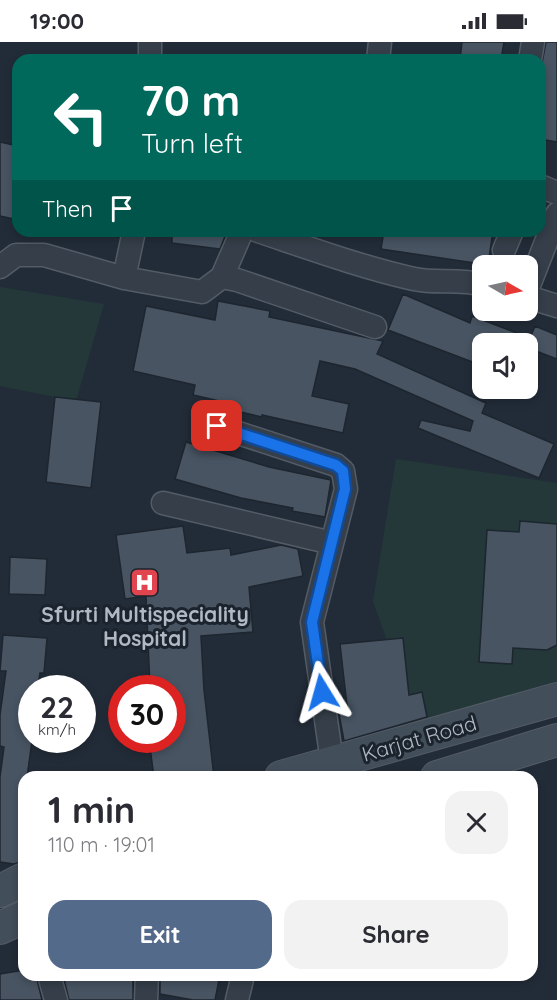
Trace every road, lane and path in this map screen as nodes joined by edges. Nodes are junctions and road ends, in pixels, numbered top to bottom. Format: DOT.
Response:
graph roads {
  1 [pos="557,214"];
  2 [pos="133,237"];
  3 [pos="239,237"];
  4 [pos="276,237"];
  5 [pos="538,262"];
  6 [pos="0,267"];
  7 [pos="222,277"];
  8 [pos="124,278"];
  9 [pos="472,282"];
  10 [pos="538,300"];
  11 [pos="557,306"];
  12 [pos="375,327"];
  13 [pos="217,426"];
  14 [pos="163,503"];
  15 [pos="332,543"];
  16 [pos="557,699"];
  17 [pos="557,740"];
  18 [pos="332,762"];
  19 [pos="301,771"];
  20 [pos="456,771"];
  21 [pos="18,882"];
  22 [pos="0,891"];
  23 [pos="18,919"];
  24 [pos="0,928"];
  25 [pos="51,981"];
  26 [pos="147,981"];
  27 [pos="242,981"];
  28 [pos="56,1000"];
  29 [pos="146,1000"];
  30 [pos="237,1000"];
  1 -- 5 [label="street"];
  2 -- 8 [label="street"];
  3 -- 7 [label="street"];
  4 -- 9 [label="street"];
  6 -- 8 [label="street"];
  7 -- 8 [label="street"];
  7 -- 12 [label="street"];
  10 -- 11 [label="street"];
  13 -- 15 [label="street"];
  14 -- 15 [label="street"];
  15 -- 18 [label="street"];
  16 -- 18 [label="main road, Karjat Road"];
  17 -- 20 [label="main road, Karjat Road"];
  18 -- 19 [label="main road, Karjat Road"];
  21 -- 22 [label="main road"];
  23 -- 24 [label="main road"];
  25 -- 28 [label="street"];
  26 -- 29 [label="street"];
  27 -- 30 [label="street"];
}
